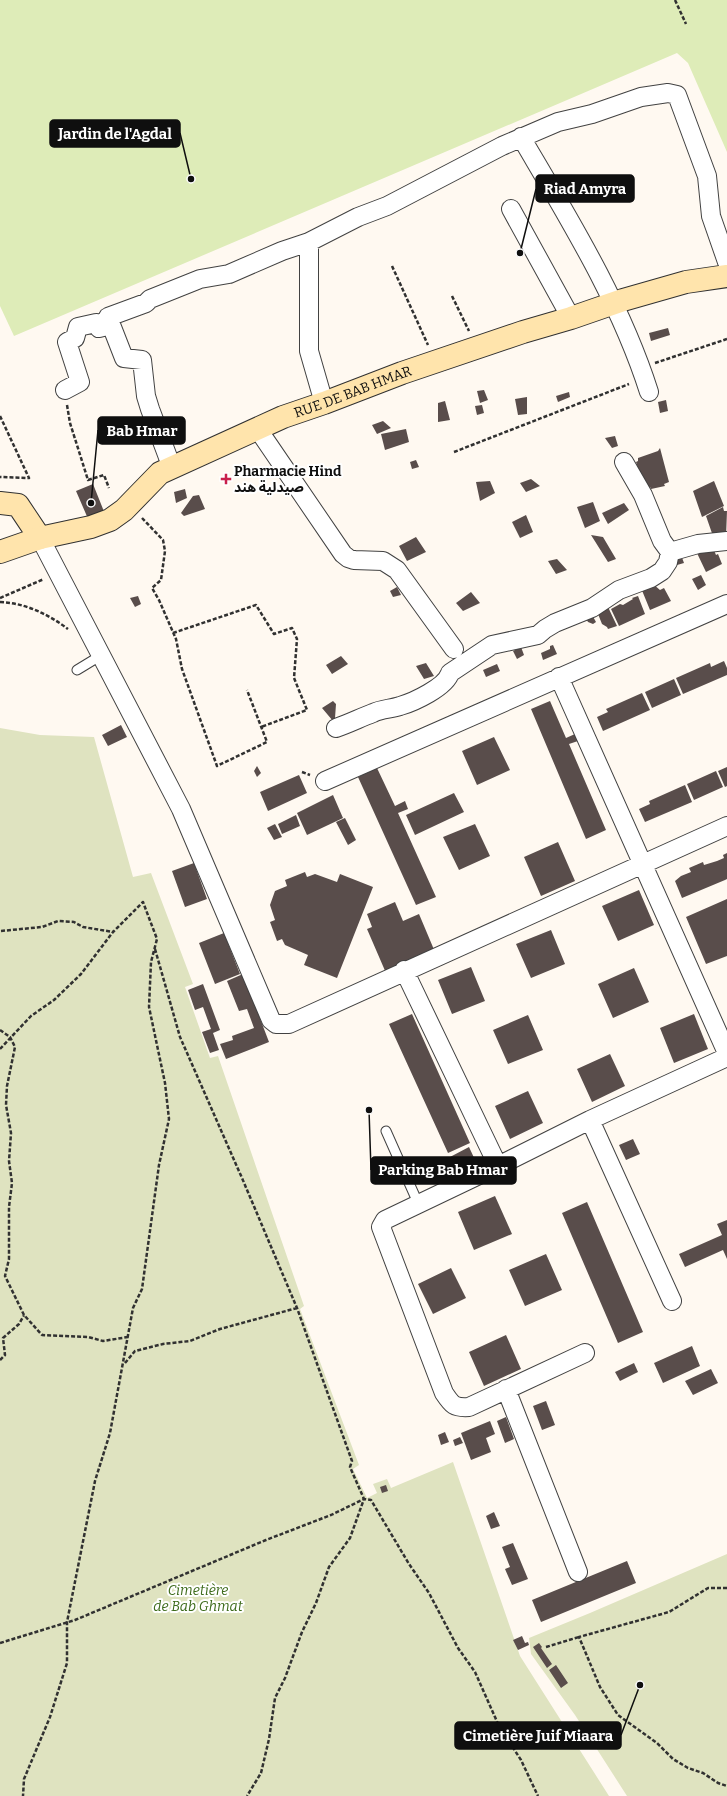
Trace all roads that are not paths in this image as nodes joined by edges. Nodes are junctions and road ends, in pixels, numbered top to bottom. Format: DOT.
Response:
graph roads {
  1 [pos="521,137"];
  2 [pos="511,209"];
  3 [pos="309,242"];
  4 [pos="727,262"];
  5 [pos="727,276"];
  6 [pos="614,303"];
  7 [pos="571,318"];
  8 [pos="112,325"];
  9 [pos="645,379"];
  10 [pos="66,390"];
  11 [pos="324,403"];
  12 [pos="257,428"];
  13 [pos="624,462"];
  14 [pos="172,468"];
  15 [pos="9,504"];
  16 [pos="40,538"];
  17 [pos="725,545"];
  18 [pos="0,552"];
  19 [pos="670,552"];
  20 [pos="725,611"];
  21 [pos="454,649"];
  22 [pos="100,656"];
  23 [pos="77,670"];
  24 [pos="559,677"];
  25 [pos="336,728"];
  26 [pos="325,781"];
  27 [pos="727,826"];
  28 [pos="643,864"];
  29 [pos="404,970"];
  30 [pos="727,1052"];
  31 [pos="727,1057"];
  32 [pos="590,1120"];
  33 [pos="386,1131"];
  34 [pos="498,1166"];
  35 [pos="418,1203"];
  36 [pos="672,1301"];
  37 [pos="585,1353"];
  38 [pos="506,1389"];
  39 [pos="578,1572"];
  1 -- 3 [label="street"];
  1 -- 4 [label="street"];
  1 -- 6 [label="street"];
  2 -- 7 [label="street"];
  3 -- 8 [label="street"];
  3 -- 11 [label="street"];
  5 -- 6 [label="main road, RUE DE BAB HMAR"];
  6 -- 7 [label="main road, RUE DE BAB HMAR"];
  6 -- 9 [label="street"];
  7 -- 11 [label="main road, RUE DE BAB HMAR"];
  8 -- 10 [label="street"];
  8 -- 14 [label="street"];
  11 -- 12 [label="main road, RUE DE BAB HMAR"];
  12 -- 14 [label="main road, RUE DE BAB HMAR"];
  12 -- 21 [label="street"];
  13 -- 19 [label="street"];
  14 -- 16 [label="main road, RUE DE BAB HMAR"];
  15 -- 16 [label="main road"];
  16 -- 18 [label="main road, RUE DE BAB HMAR"];
  16 -- 22 [label="street"];
  17 -- 19 [label="street"];
  19 -- 25 [label="street"];
  20 -- 24 [label="street"];
  22 -- 23 [label="lane"];
  22 -- 29 [label="street"];
  24 -- 26 [label="street"];
  24 -- 28 [label="street"];
  27 -- 28 [label="street"];
  28 -- 29 [label="street"];
  28 -- 30 [label="street"];
  29 -- 34 [label="street"];
  31 -- 32 [label="street"];
  32 -- 34 [label="street"];
  32 -- 36 [label="street"];
  33 -- 35 [label="lane"];
  34 -- 35 [label="street"];
  35 -- 38 [label="street"];
  37 -- 38 [label="street"];
  38 -- 39 [label="street"];
}
